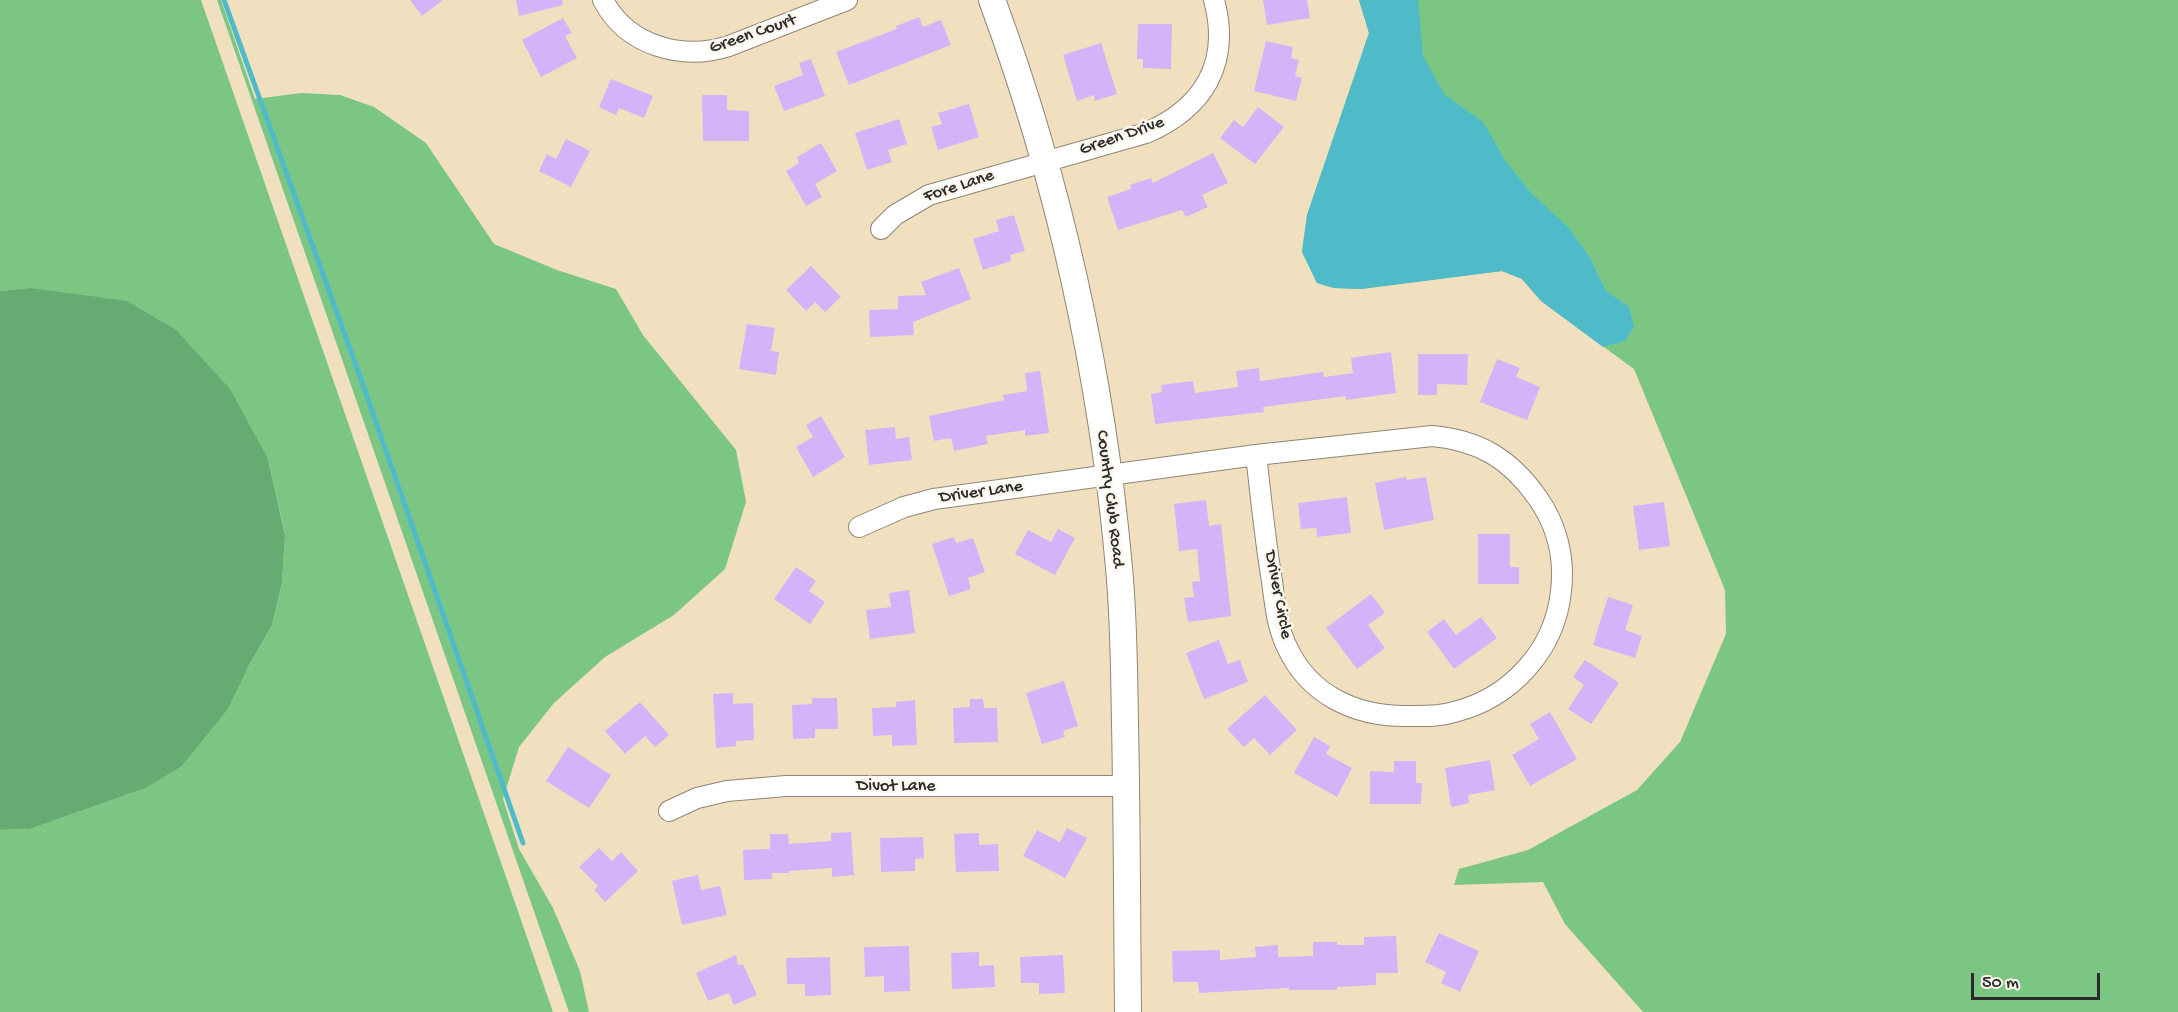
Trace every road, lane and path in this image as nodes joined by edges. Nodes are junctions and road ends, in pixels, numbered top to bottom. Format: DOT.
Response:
graph roads {
  1 [pos="603,0"];
  2 [pos="847,0"];
  3 [pos="992,0"];
  4 [pos="1214,0"];
  5 [pos="1045,162"];
  6 [pos="881,229"];
  7 [pos="1256,455"];
  8 [pos="1108,475"];
  9 [pos="859,527"];
  10 [pos="1126,786"];
  11 [pos="669,811"];
  12 [pos="1128,1012"];
  1 -- 2 [label="street, Green Court"];
  3 -- 5 [label="street, Country Club Road"];
  4 -- 5 [label="street, Green Drive"];
  5 -- 6 [label="street, Fore Lane"];
  5 -- 8 [label="street, Country Club Road"];
  7 -- 7 [label="street, Driver Circle"];
  7 -- 8 [label="street, Driver Circle"];
  8 -- 9 [label="street, Driver Lane"];
  8 -- 10 [label="street, Country Club Road"];
  10 -- 11 [label="street, Divot Lane"];
  10 -- 12 [label="street, Country Club Road"];
}
